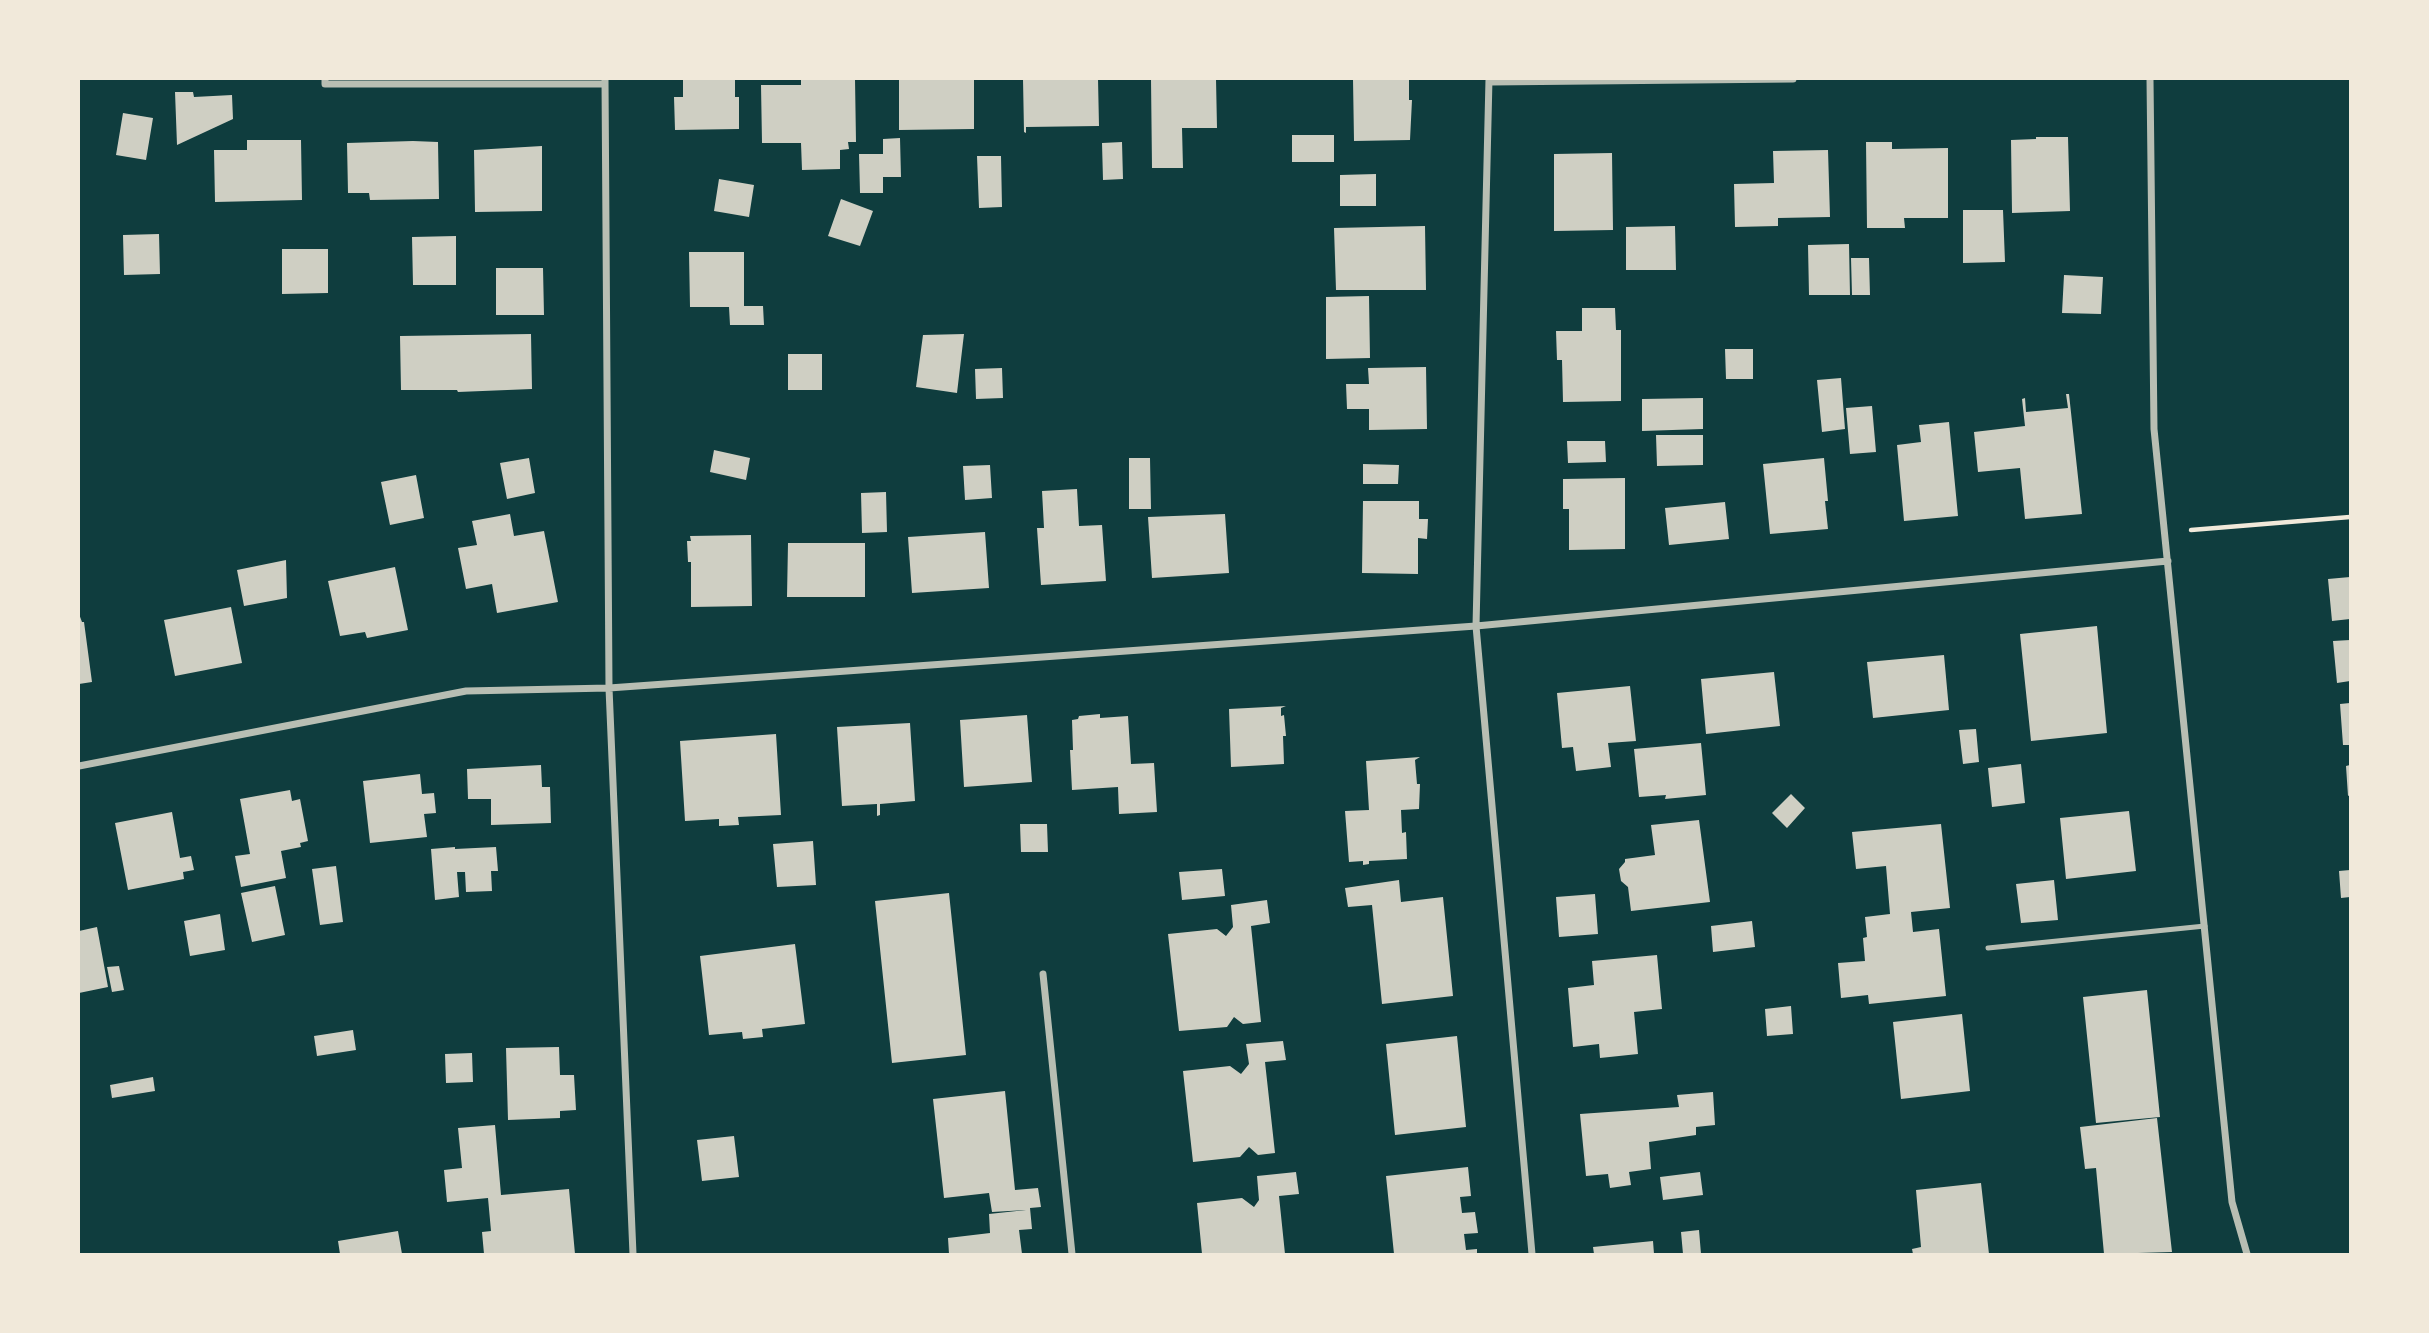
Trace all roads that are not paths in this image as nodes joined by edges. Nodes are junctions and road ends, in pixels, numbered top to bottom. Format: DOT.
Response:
graph roads {
  1 [pos="325,79"];
  2 [pos="1793,79"];
  3 [pos="2150,79"];
  4 [pos="605,81"];
  5 [pos="1489,81"];
  6 [pos="2168,561"];
  7 [pos="1476,626"];
  8 [pos="609,688"];
  9 [pos="79,766"];
  10 [pos="2205,926"];
  11 [pos="1988,948"];
  12 [pos="1043,974"];
  13 [pos="2245,1252"];
  14 [pos="633,1254"];
  15 [pos="1072,1254"];
  16 [pos="1532,1254"];
  1 -- 4 [label="street"];
  2 -- 5 [label="street"];
  3 -- 6 [label="street"];
  4 -- 8 [label="street"];
  5 -- 7 [label="street"];
  6 -- 7 [label="street"];
  6 -- 10 [label="street"];
  7 -- 8 [label="street"];
  7 -- 16 [label="street"];
  8 -- 9 [label="street"];
  8 -- 14 [label="street"];
  10 -- 11 [label="lane"];
  10 -- 13 [label="street"];
  12 -- 15 [label="street"];
}
